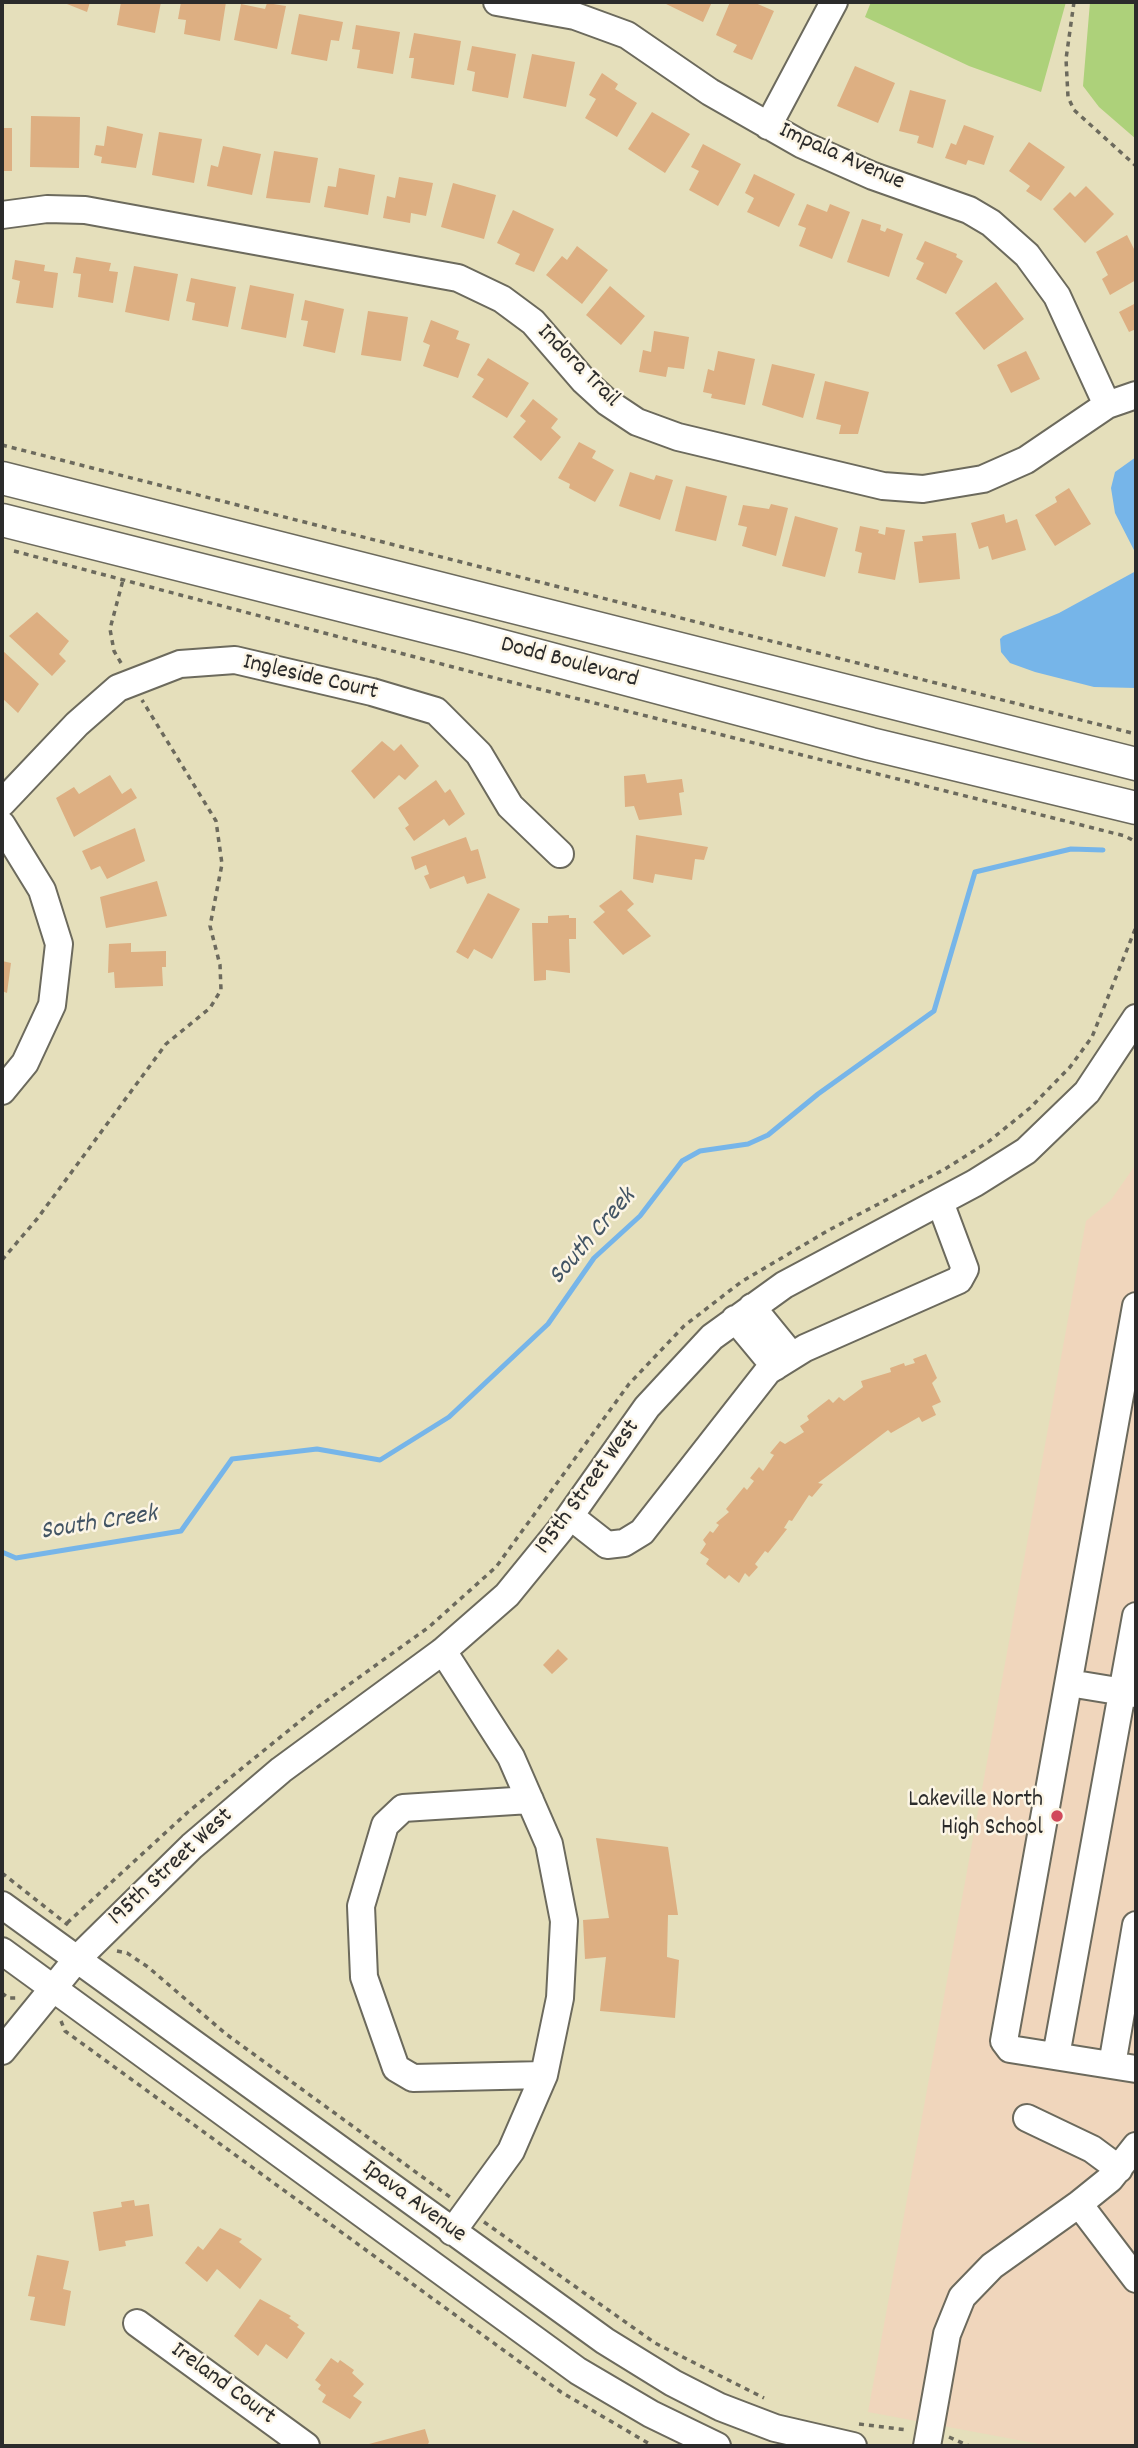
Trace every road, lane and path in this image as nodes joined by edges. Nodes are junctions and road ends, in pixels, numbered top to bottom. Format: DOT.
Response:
graph roads {
  1 [pos="497,2"];
  2 [pos="834,2"];
  3 [pos="1074,2"];
  4 [pos="768,126"];
  5 [pos="1136,166"];
  6 [pos="2,215"];
  7 [pos="1136,395"];
  8 [pos="1107,405"];
  9 [pos="2,445"];
  10 [pos="2,478"];
  11 [pos="2,520"];
  12 [pos="2,547"];
  13 [pos="123,580"];
  14 [pos="131,682"];
  15 [pos="1136,734"];
  16 [pos="871,744"];
  17 [pos="1136,764"];
  18 [pos="1136,789"];
  19 [pos="2,803"];
  20 [pos="1136,808"];
  21 [pos="2,825"];
  22 [pos="1136,842"];
  23 [pos="560,854"];
  24 [pos="1136,1018"];
  25 [pos="1128,1049"];
  26 [pos="2,1091"];
  27 [pos="940,1202"];
  28 [pos="2,1260"];
  29 [pos="1136,1306"];
  30 [pos="744,1313"];
  31 [pos="784,1361"];
  32 [pos="570,1516"];
  33 [pos="1136,1616"];
  34 [pos="443,1650"];
  35 [pos="1069,1683"];
  36 [pos="1129,1693"];
  37 [pos="530,1800"];
  38 [pos="2,1905"];
  39 [pos="1136,1925"];
  40 [pos="2,1951"];
  41 [pos="77,1959"];
  42 [pos="2,1993"];
  43 [pos="46,1996"];
  44 [pos="2,2051"];
  45 [pos="1056,2056"];
  46 [pos="1124,2067"];
  47 [pos="544,2075"];
  48 [pos="1027,2118"];
  49 [pos="1136,2146"];
  50 [pos="1119,2169"];
  51 [pos="1079,2204"];
  52 [pos="452,2232"];
  53 [pos="1136,2279"];
  54 [pos="137,2323"];
  55 [pos="306,2446"];
  56 [pos="653,2446"];
  57 [pos="717,2446"];
  58 [pos="853,2446"];
  59 [pos="927,2446"];
  1 -- 4 [label="street, Impala Avenue"];
  2 -- 4 [label="street"];
  3 -- 5 [label="path"];
  4 -- 8 [label="street, Impala Avenue"];
  6 -- 8 [label="street, Indora Trail"];
  7 -- 8 [label="street, Indora Trail"];
  9 -- 15 [label="path"];
  10 -- 17 [label="main road, Dodd Boulevard"];
  11 -- 16 [label="main road, Dodd Boulevard"];
  12 -- 13 [label="path"];
  13 -- 14 [label="path"];
  13 -- 22 [label="path"];
  14 -- 19 [label="street, Ingleside Court"];
  14 -- 23 [label="street, Ingleside Court"];
  14 -- 28 [label="path"];
  16 -- 18 [label="main road"];
  16 -- 20 [label="main road, Dodd Boulevard"];
  21 -- 26 [label="street"];
  24 -- 25 [label="street, 195th Street West"];
  25 -- 27 [label="street, 195th Street West"];
  27 -- 30 [label="street, 195th Street West"];
  27 -- 31 [label="street"];
  29 -- 35 [label="street"];
  30 -- 31 [label="street"];
  30 -- 32 [label="street, 195th Street West"];
  31 -- 32 [label="street"];
  32 -- 34 [label="street, 195th Street West"];
  33 -- 36 [label="street"];
  34 -- 37 [label="street"];
  34 -- 41 [label="street, 195th Street West"];
  35 -- 36 [label="street"];
  35 -- 45 [label="street"];
  36 -- 45 [label="street"];
  37 -- 47 [label="street"];
  37 -- 47 [label="street"];
  38 -- 41 [label="street, Ipava Avenue"];
  39 -- 46 [label="street"];
  40 -- 43 [label="street, Ipava Avenue"];
  41 -- 43 [label="street, 195th Street West"];
  41 -- 52 [label="street, Ipava Avenue"];
  42 -- 43 [label="path"];
  43 -- 44 [label="street, 195th Street West"];
  43 -- 56 [label="path"];
  43 -- 57 [label="street, Ipava Avenue"];
  45 -- 46 [label="street"];
  47 -- 52 [label="street"];
  48 -- 50 [label="street"];
  49 -- 50 [label="street"];
  50 -- 51 [label="street"];
  51 -- 53 [label="street"];
  51 -- 59 [label="street"];
  52 -- 58 [label="street, Ipava Avenue"];
  54 -- 55 [label="street, Ireland Court"];
}
